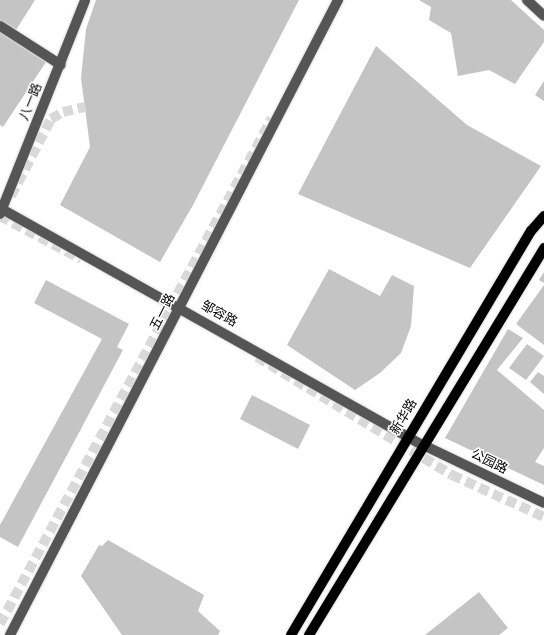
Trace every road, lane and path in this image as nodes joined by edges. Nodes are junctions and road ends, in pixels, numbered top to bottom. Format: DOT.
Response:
graph roads {
  1 [pos="85,0"];
  2 [pos="338,0"];
  3 [pos="527,0"];
  4 [pos="543,13"];
  5 [pos="0,26"];
  6 [pos="61,65"];
  7 [pos="1,210"];
  8 [pos="544,216"];
  9 [pos="544,248"];
  10 [pos="180,307"];
  11 [pos="408,434"];
  12 [pos="423,445"];
  13 [pos="544,503"];
  14 [pos="10,635"];
  15 [pos="291,635"];
  16 [pos="309,635"];
  1 -- 6 [label="street, 八一路"];
  2 -- 10 [label="street, 五一路"];
  3 -- 4 [label="street"];
  5 -- 6 [label="street"];
  6 -- 7 [label="street, 八一路"];
  7 -- 10 [label="street, 邹容路"];
  8 -- 11 [label="main road, 新华路"];
  9 -- 12 [label="main road"];
  10 -- 11 [label="street, 邹容路"];
  10 -- 14 [label="street, 五一路"];
  11 -- 12 [label="street, 邹容路"];
  11 -- 15 [label="main road, 新华路"];
  12 -- 13 [label="street, 公园路"];
  12 -- 16 [label="main road"];
}
